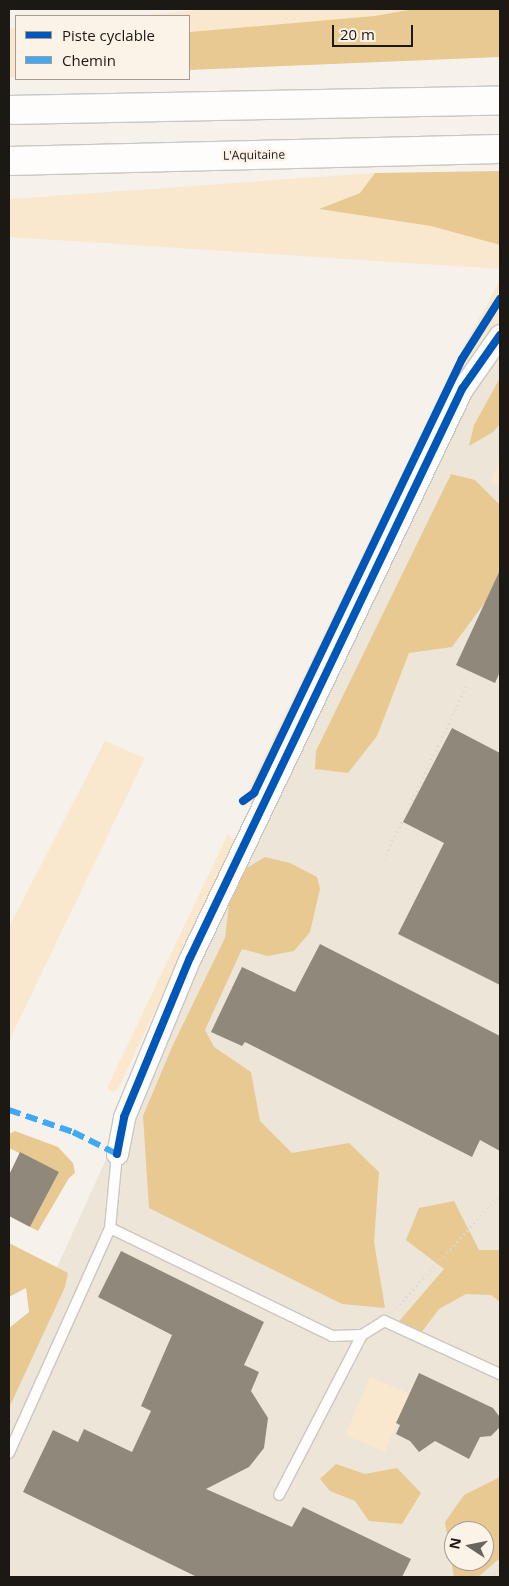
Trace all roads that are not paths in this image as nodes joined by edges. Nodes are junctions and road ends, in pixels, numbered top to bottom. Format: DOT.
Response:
graph roads {
  1 [pos="500,101"];
  2 [pos="9,110"];
  3 [pos="500,149"];
  4 [pos="9,161"];
  5 [pos="500,335"];
  6 [pos="117,1154"];
  7 [pos="110,1228"];
  8 [pos="362,1335"];
  9 [pos="500,1374"];
  10 [pos="9,1453"];
  11 [pos="279,1495"];
  1 -- 2 [label="highway"];
  3 -- 4 [label="highway, L'Aquitaine"];
  5 -- 6 [label="street"];
  6 -- 7 [label="lane"];
  7 -- 8 [label="lane"];
  7 -- 10 [label="lane"];
  8 -- 9 [label="lane"];
  8 -- 11 [label="lane"];
}
